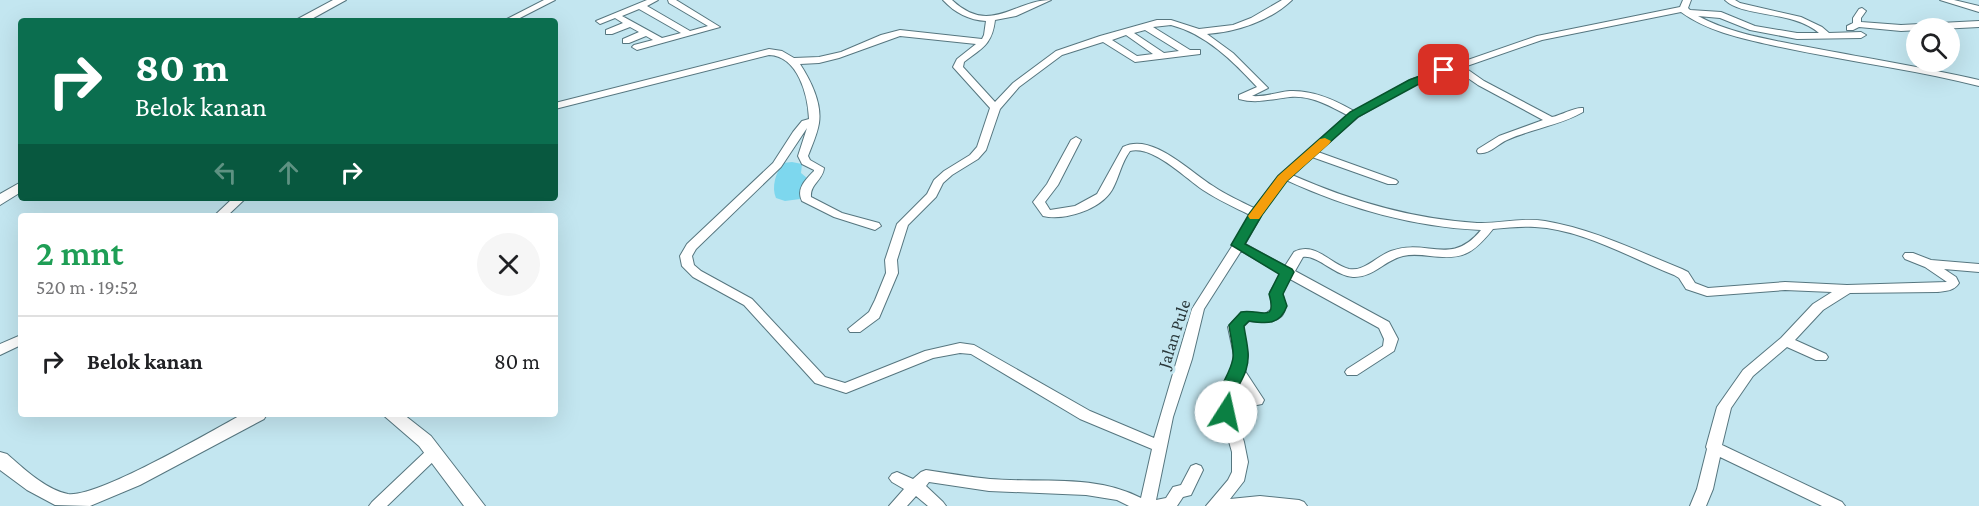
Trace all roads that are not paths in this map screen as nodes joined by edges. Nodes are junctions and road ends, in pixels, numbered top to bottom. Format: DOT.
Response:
graph roads {
  1 [pos="341,0"];
  2 [pos="551,0"];
  3 [pos="654,0"];
  4 [pos="673,0"];
  5 [pos="946,0"];
  6 [pos="1047,0"];
  7 [pos="1288,0"];
  8 [pos="1729,0"];
  9 [pos="1944,0"];
  10 [pos="640,6"];
  11 [pos="1685,7"];
  12 [pos="1979,9"];
  13 [pos="1862,11"];
  14 [pos="615,15"];
  15 [pos="306,18"];
  16 [pos="513,18"];
  17 [pos="991,20"];
  18 [pos="600,21"];
  19 [pos="630,24"];
  20 [pos="1857,24"];
  21 [pos="1979,24"];
  22 [pos="1147,27"];
  23 [pos="609,32"];
  24 [pos="1127,32"];
  25 [pos="1197,32"];
  26 [pos="646,33"];
  27 [pos="687,33"];
  28 [pos="1842,34"];
  29 [pos="1826,35"];
  30 [pos="1861,35"];
  31 [pos="1104,38"];
  32 [pos="659,40"];
  33 [pos="626,41"];
  34 [pos="984,42"];
  35 [pos="638,47"];
  36 [pos="1162,56"];
  37 [pos="794,61"];
  38 [pos="1456,66"];
  39 [pos="1979,83"];
  40 [pos="558,105"];
  41 [pos="995,108"];
  42 [pos="1579,110"];
  43 [pos="1354,115"];
  44 [pos="1551,120"];
  45 [pos="814,121"];
  46 [pos="1076,140"];
  47 [pos="1482,151"];
  48 [pos="1311,153"];
  49 [pos="1285,176"];
  50 [pos="1392,182"];
  51 [pos="18,188"];
  52 [pos="0,201"];
  53 [pos="237,201"];
  54 [pos="223,213"];
  55 [pos="1256,214"];
  56 [pos="875,226"];
  57 [pos="1489,227"];
  58 [pos="1238,245"];
  59 [pos="1909,256"];
  60 [pos="1929,264"];
  61 [pos="1979,268"];
  62 [pos="1287,272"];
  63 [pos="1847,290"];
  64 [pos="855,328"];
  65 [pos="1786,340"];
  66 [pos="18,341"];
  67 [pos="0,350"];
  68 [pos="1821,357"];
  69 [pos="1238,371"];
  70 [pos="1352,372"];
  71 [pos="1257,400"];
  72 [pos="252,417"];
  73 [pos="396,417"];
  74 [pos="1159,446"];
  75 [pos="1713,447"];
  76 [pos="434,452"];
  77 [pos="0,459"];
  78 [pos="1196,470"];
  79 [pos="897,478"];
  80 [pos="915,488"];
  81 [pos="377,506"];
  82 [pos="475,506"];
  83 [pos="897,506"];
  84 [pos="938,506"];
  85 [pos="1145,506"];
  86 [pos="1158,506"];
  87 [pos="1214,506"];
  88 [pos="1222,506"];
  89 [pos="1299,506"];
  90 [pos="1698,506"];
  91 [pos="1838,506"];
  1 -- 15 [label="main road"];
  2 -- 16 [label="street"];
  3 -- 10 [label="street"];
  4 -- 27 [label="street"];
  5 -- 17 [label="street"];
  6 -- 17 [label="street"];
  7 -- 25 [label="street"];
  8 -- 29 [label="street"];
  9 -- 12 [label="street"];
  10 -- 14 [label="street"];
  10 -- 27 [label="street"];
  11 -- 29 [label="street, Jalan Pule"];
  11 -- 38 [label="street, Jalan Pule"];
  11 -- 39 [label="street"];
  13 -- 20 [label="street"];
  14 -- 18 [label="street"];
  14 -- 19 [label="street"];
  17 -- 34 [label="street"];
  19 -- 23 [label="street"];
  19 -- 26 [label="street"];
  20 -- 21 [label="street"];
  20 -- 28 [label="street"];
  22 -- 24 [label="street"];
  22 -- 25 [label="street"];
  22 -- 36 [label="street"];
  24 -- 31 [label="street"];
  24 -- 36 [label="street"];
  25 -- 43 [label="street"];
  26 -- 32 [label="street"];
  26 -- 33 [label="street"];
  27 -- 32 [label="street"];
  28 -- 29 [label="street, Jalan Pule"];
  28 -- 30 [label="street, Jalan Pule"];
  31 -- 36 [label="street"];
  31 -- 41 [label="street"];
  32 -- 35 [label="street"];
  34 -- 37 [label="street"];
  34 -- 41 [label="street"];
  37 -- 40 [label="street"];
  37 -- 45 [label="street"];
  38 -- 43 [label="street, Jalan Pule"];
  38 -- 44 [label="street"];
  41 -- 64 [label="street"];
  42 -- 44 [label="street"];
  43 -- 48 [label="street, Jalan Pule"];
  44 -- 47 [label="street"];
  45 -- 56 [label="street"];
  45 -- 74 [label="street"];
  46 -- 55 [label="street"];
  48 -- 49 [label="street, Jalan Pule"];
  48 -- 50 [label="street"];
  49 -- 55 [label="street, Jalan Pule"];
  49 -- 57 [label="street"];
  51 -- 52 [label="main road"];
  53 -- 54 [label="street"];
  55 -- 58 [label="street, Jalan Pule"];
  57 -- 62 [label="street"];
  57 -- 63 [label="street"];
  58 -- 62 [label="street"];
  58 -- 74 [label="street, Jalan Pule"];
  59 -- 60 [label="street"];
  60 -- 61 [label="street"];
  60 -- 63 [label="street"];
  62 -- 69 [label="street"];
  62 -- 70 [label="street"];
  63 -- 65 [label="street"];
  65 -- 68 [label="street"];
  65 -- 75 [label="street"];
  66 -- 67 [label="street"];
  69 -- 71 [label="street"];
  69 -- 87 [label="street"];
  72 -- 77 [label="main road"];
  73 -- 76 [label="main road"];
  74 -- 85 [label="street, Jalan Pule"];
  75 -- 90 [label="street"];
  75 -- 91 [label="street"];
  76 -- 81 [label="street"];
  76 -- 82 [label="main road"];
  78 -- 86 [label="street"];
  79 -- 80 [label="street"];
  80 -- 83 [label="street"];
  80 -- 84 [label="street"];
  80 -- 85 [label="street"];
  88 -- 89 [label="street"];
}
